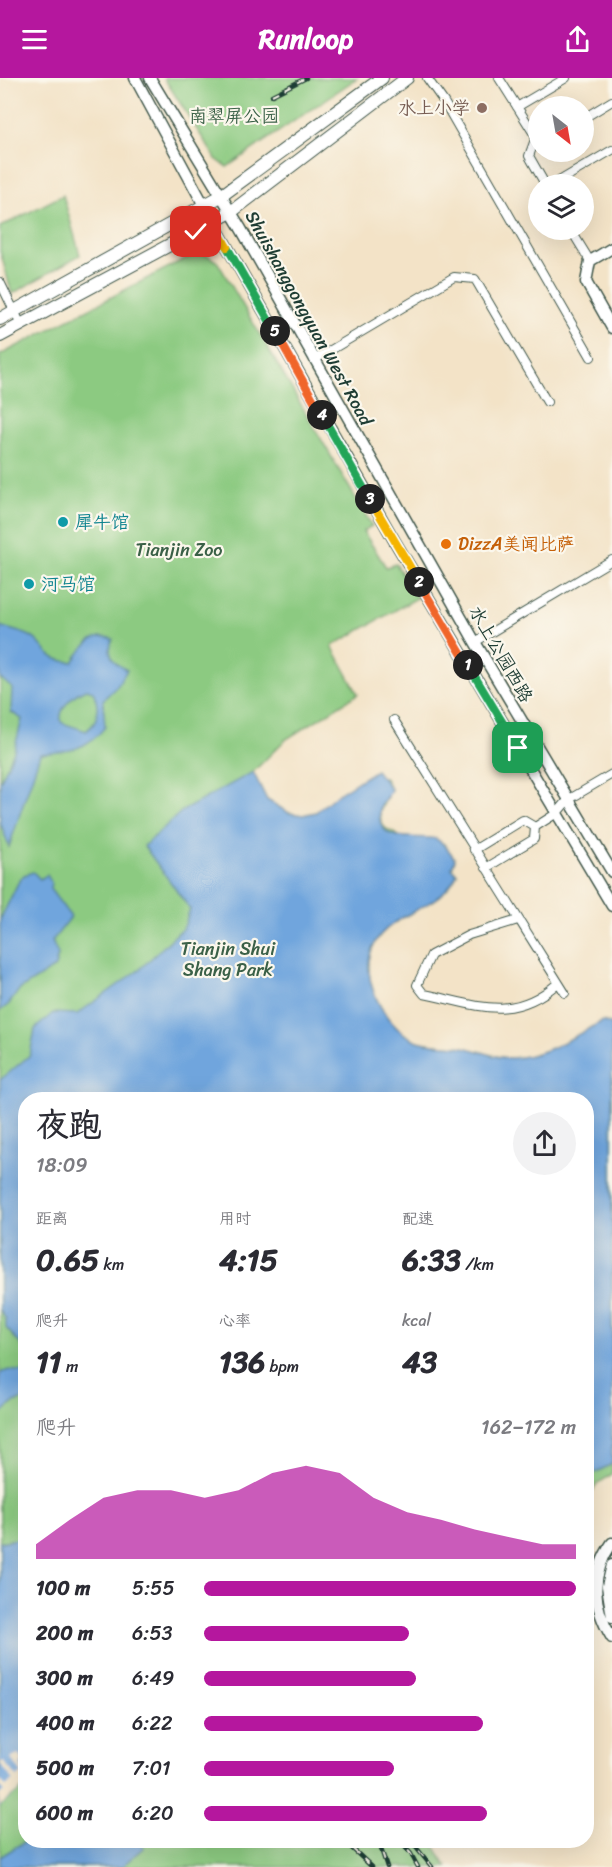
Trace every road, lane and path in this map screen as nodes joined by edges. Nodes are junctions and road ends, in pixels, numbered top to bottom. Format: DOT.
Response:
graph roads {
  1 [pos="135,78"];
  2 [pos="150,78"];
  3 [pos="382,78"];
  4 [pos="407,78"];
  5 [pos="427,78"];
  6 [pos="499,78"];
  7 [pos="566,78"];
  8 [pos="612,101"];
  9 [pos="518,107"];
  10 [pos="594,112"];
  11 [pos="528,124"];
  12 [pos="612,150"];
  13 [pos="571,174"];
  14 [pos="221,196"];
  15 [pos="204,206"];
  16 [pos="231,212"];
  17 [pos="213,222"];
  18 [pos="578,240"];
  19 [pos="612,248"];
  20 [pos="590,261"];
  21 [pos="0,282"];
  22 [pos="14,312"];
  23 [pos="0,319"];
  24 [pos="21,325"];
  25 [pos="612,328"];
  26 [pos="0,336"];
  27 [pos="591,357"];
  28 [pos="314,360"];
  29 [pos="547,402"];
  30 [pos="612,560"];
  31 [pos="475,642"];
  32 [pos="394,720"];
  33 [pos="612,774"];
  34 [pos="568,800"];
  35 [pos="557,813"];
  36 [pos="535,827"];
  37 [pos="474,850"];
  38 [pos="486,868"];
  39 [pos="612,872"];
  40 [pos="612,906"];
  41 [pos="519,920"];
  42 [pos="558,983"];
  43 [pos="565,993"];
  44 [pos="612,1543"];
  45 [pos="612,1565"];
  46 [pos="612,1617"];
  47 [pos="612,1638"];
  1 -- 15 [label="main road, Shuishanggongyuan West Road"];
  2 -- 14 [label="main road, Shuishanggongyuan West Road"];
  3 -- 14 [label="main road"];
  4 -- 16 [label="main road"];
  5 -- 27 [label="street"];
  6 -- 9 [label="street"];
  7 -- 9 [label="street"];
  8 -- 10 [label="street"];
  9 -- 11 [label="street"];
  12 -- 13 [label="street"];
  14 -- 15 [label="main road"];
  14 -- 16 [label="main road, Shuishanggongyuan West Road"];
  15 -- 17 [label="main road, Shuishanggongyuan West Road"];
  15 -- 22 [label="main road"];
  16 -- 17 [label="main road"];
  16 -- 28 [label="main road, Shuishanggongyuan West Road"];
  17 -- 24 [label="main road"];
  17 -- 35 [label="main road, Shuishanggongyuan West Road"];
  18 -- 20 [label="street"];
  19 -- 20 [label="main road"];
  20 -- 25 [label="main road"];
  21 -- 22 [label="street"];
  22 -- 23 [label="main road"];
  22 -- 24 [label="street"];
  24 -- 26 [label="main road"];
  28 -- 29 [label="street"];
  28 -- 31 [label="main road, Shuishanggongyuan West Road"];
  30 -- 31 [label="street"];
  31 -- 34 [label="main road, 水上公园西路"];
  32 -- 37 [label="street"];
  33 -- 34 [label="street"];
  34 -- 35 [label="street"];
  34 -- 39 [label="main road, 水上公园西路"];
  35 -- 36 [label="street"];
  35 -- 40 [label="main road"];
  36 -- 37 [label="street"];
  36 -- 38 [label="street"];
  37 -- 38 [label="street"];
  38 -- 41 [label="street"];
  41 -- 42 [label="street"];
  41 -- 42 [label="street"];
  42 -- 43 [label="street"];
  44 -- 47 [label="main road"];
  45 -- 46 [label="main road"];
}
